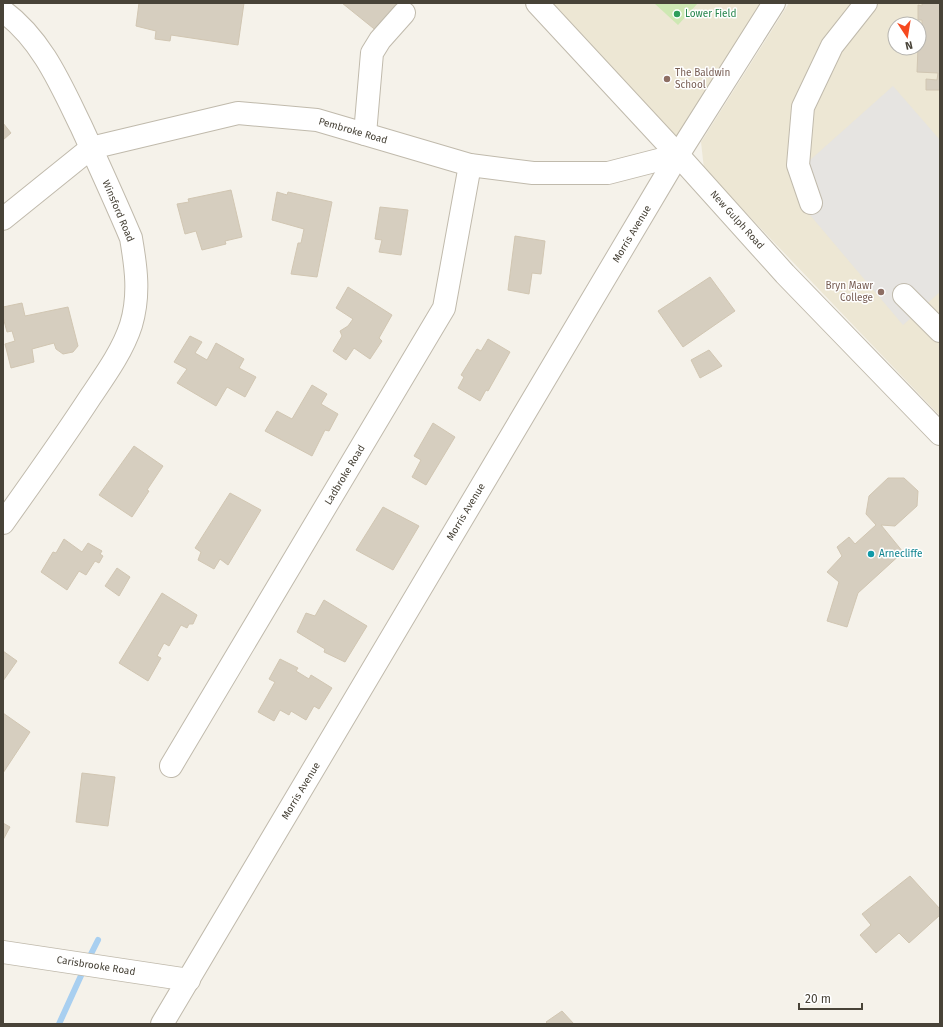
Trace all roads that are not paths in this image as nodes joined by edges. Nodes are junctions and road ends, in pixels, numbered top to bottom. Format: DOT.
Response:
graph roads {
  1 [pos="537,3"];
  2 [pos="774,3"];
  3 [pos="866,3"];
  4 [pos="3,11"];
  5 [pos="404,13"];
  6 [pos="364,134"];
  7 [pos="91,148"];
  8 [pos="678,155"];
  9 [pos="470,164"];
  10 [pos="811,203"];
  11 [pos="3,219"];
  12 [pos="904,295"];
  13 [pos="940,331"];
  14 [pos="940,434"];
  15 [pos="3,523"];
  16 [pos="171,766"];
  17 [pos="3,952"];
  18 [pos="189,980"];
  19 [pos="162,1024"];
  1 -- 8 [label="street, New Gulph Road"];
  2 -- 8 [label="street, Morris Avenue"];
  3 -- 10 [label="street"];
  4 -- 7 [label="street, Winsford Road"];
  5 -- 6 [label="street"];
  6 -- 7 [label="street, Pembroke Road"];
  6 -- 9 [label="street, Pembroke Road"];
  7 -- 11 [label="street, Pembroke Road"];
  7 -- 15 [label="street, Winsford Road"];
  8 -- 9 [label="street, Pembroke Road"];
  8 -- 14 [label="street, New Gulph Road"];
  8 -- 18 [label="street, Morris Avenue"];
  9 -- 16 [label="street, Ladbroke Road"];
  12 -- 13 [label="street"];
  17 -- 18 [label="street, Carisbrooke Road"];
  18 -- 19 [label="street, Morris Avenue"];
}
